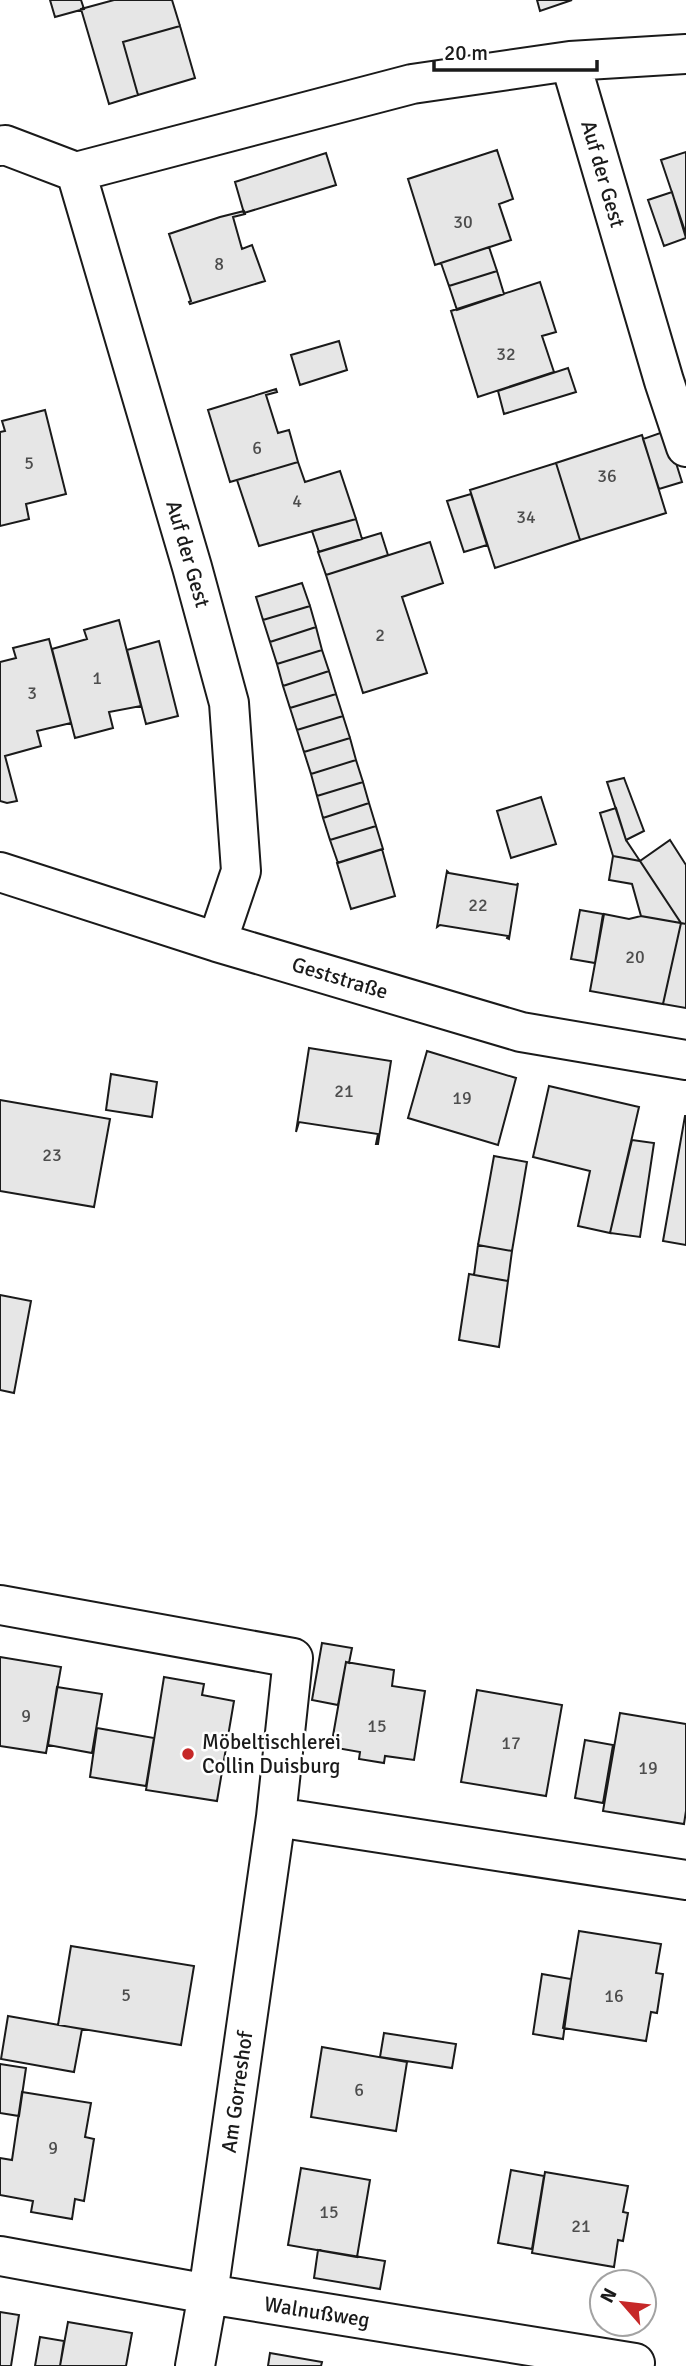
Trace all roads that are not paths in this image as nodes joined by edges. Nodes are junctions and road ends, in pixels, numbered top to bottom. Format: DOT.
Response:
graph roads {
  1 [pos="686,54"];
  2 [pos="570,61"];
  3 [pos="0,146"];
  4 [pos="76,172"];
  5 [pos="686,447"];
  6 [pos="0,872"];
  7 [pos="217,942"];
  8 [pos="686,1060"];
  9 [pos="0,1605"];
  10 [pos="276,1817"];
  11 [pos="686,1880"];
  12 [pos="0,2256"];
  13 [pos="208,2294"];
  14 [pos="635,2363"];
  15 [pos="195,2366"];
  1 -- 2 [label="street"];
  2 -- 4 [label="street"];
  2 -- 5 [label="street, Auf der Gest"];
  3 -- 4 [label="street"];
  4 -- 7 [label="street, Auf der Gest"];
  6 -- 7 [label="street, Geststraße"];
  7 -- 8 [label="street, Geststraße"];
  9 -- 10 [label="street, Am Gorreshof"];
  10 -- 11 [label="street"];
  10 -- 13 [label="street, Am Gorreshof"];
  12 -- 13 [label="street, Walnußweg"];
  13 -- 14 [label="street, Walnußweg"];
  13 -- 15 [label="street, Am Gorreshof"];
}
